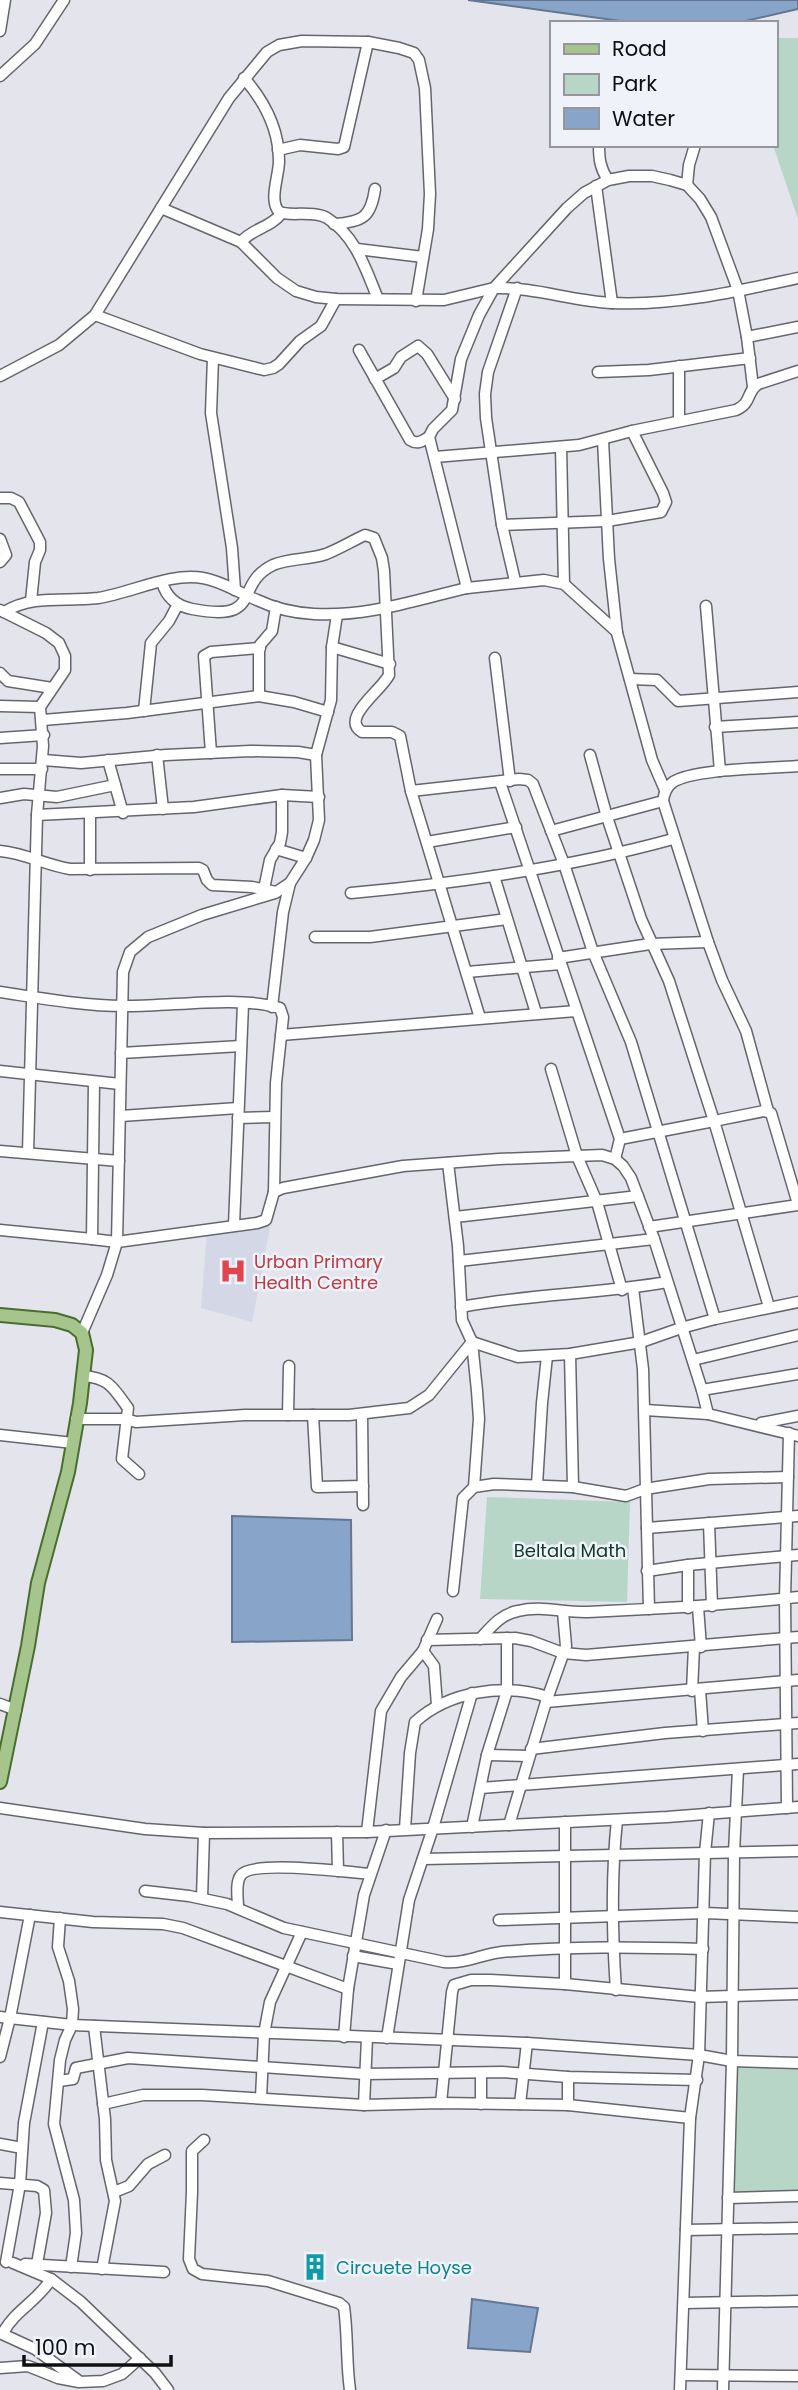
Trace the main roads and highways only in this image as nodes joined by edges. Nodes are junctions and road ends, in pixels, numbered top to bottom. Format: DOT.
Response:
graph roads {
  1 [pos="0,1315"];
  2 [pos="0,1782"];
  1 -- 2 [label="main road"];
}
